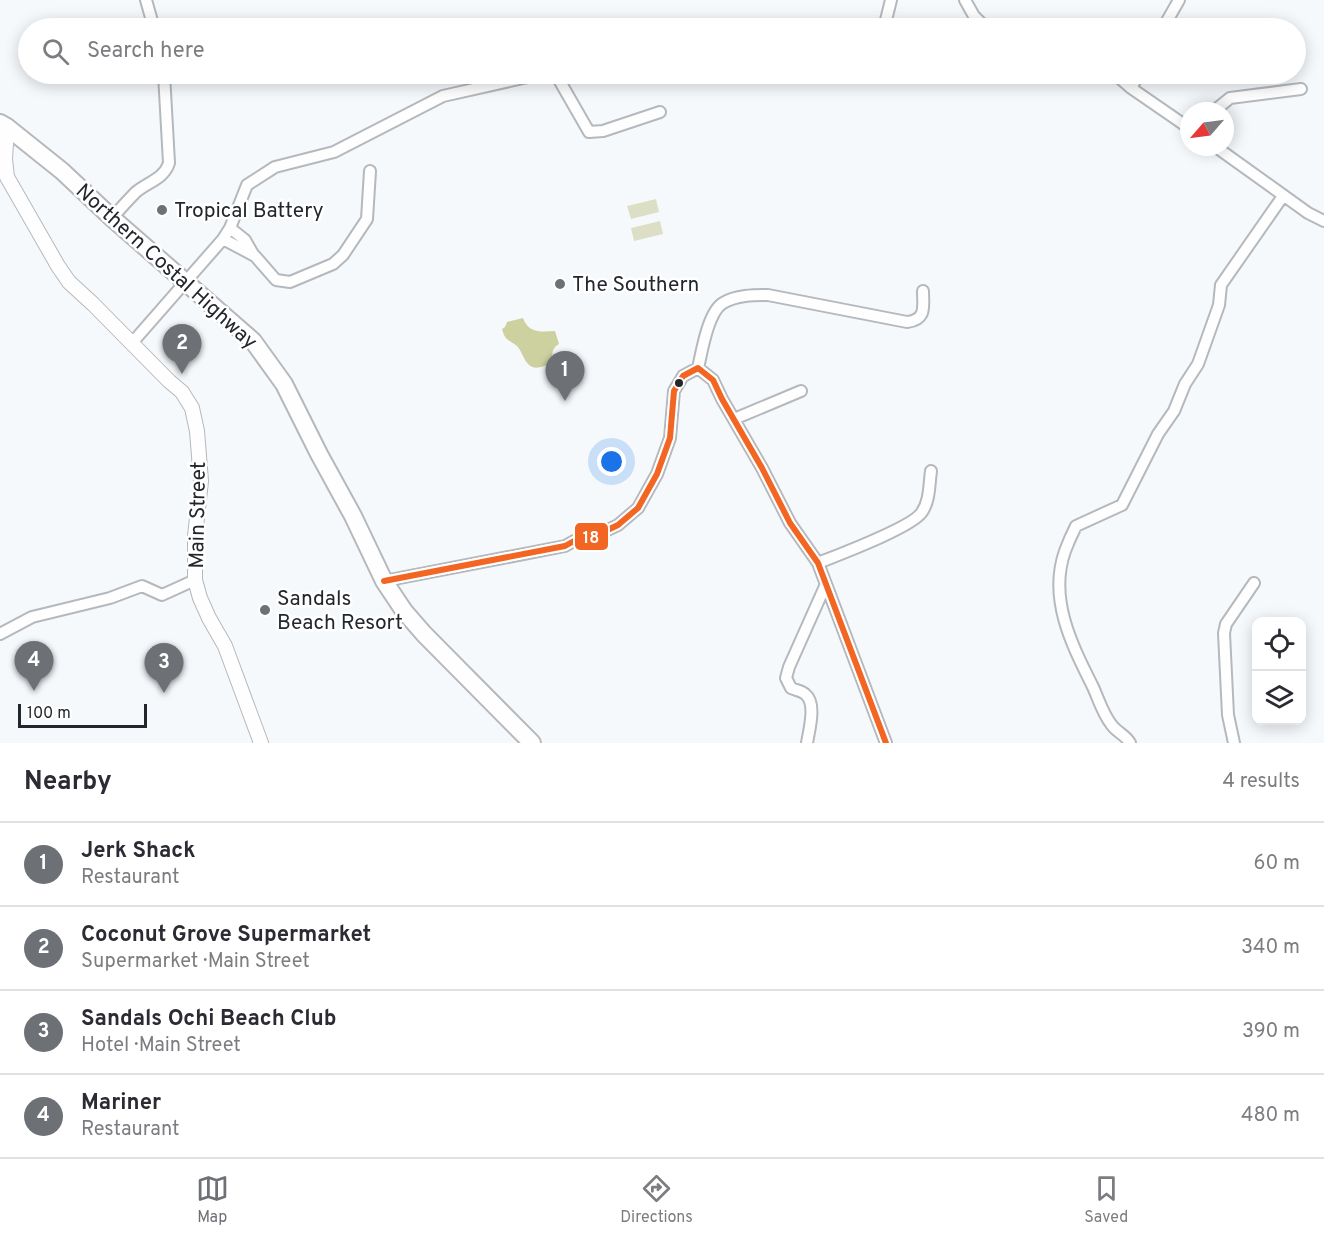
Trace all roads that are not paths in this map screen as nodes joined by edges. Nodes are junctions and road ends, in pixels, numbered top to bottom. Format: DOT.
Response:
graph roads {
  1 [pos="146,0"];
  2 [pos="891,0"];
  3 [pos="965,0"];
  4 [pos="1179,0"];
  5 [pos="151,18"];
  6 [pos="886,18"];
  7 [pos="976,18"];
  8 [pos="1169,18"];
  9 [pos="165,84"];
  10 [pos="496,84"];
  11 [pos="561,84"];
  12 [pos="1126,84"];
  13 [pos="1133,84"];
  14 [pos="1131,88"];
  15 [pos="1301,89"];
  16 [pos="1225,102"];
  17 [pos="660,112"];
  18 [pos="1180,122"];
  19 [pos="4,125"];
  20 [pos="1228,156"];
  21 [pos="370,171"];
  22 [pos="1283,196"];
  23 [pos="112,218"];
  24 [pos="1324,222"];
  25 [pos="230,228"];
  26 [pos="223,239"];
  27 [pos="255,256"];
  28 [pos="184,282"];
  29 [pos="923,291"];
  30 [pos="132,343"];
  31 [pos="698,368"];
  32 [pos="801,391"];
  33 [pos="734,419"];
  34 [pos="931,471"];
  35 [pos="818,563"];
  36 [pos="195,580"];
  37 [pos="384,581"];
  38 [pos="1254,583"];
  39 [pos="826,584"];
  40 [pos="0,634"];
  41 [pos="261,743"];
  42 [pos="532,743"];
  43 [pos="807,743"];
  44 [pos="886,743"];
  45 [pos="1130,743"];
  46 [pos="1234,743"];
  1 -- 5 [label="street"];
  2 -- 6 [label="street"];
  3 -- 7 [label="street"];
  4 -- 8 [label="street"];
  9 -- 23 [label="street"];
  10 -- 25 [label="street"];
  11 -- 17 [label="street"];
  12 -- 14 [label="street"];
  13 -- 14 [label="street"];
  14 -- 18 [label="street"];
  15 -- 16 [label="street"];
  19 -- 23 [label="main road, Northern Costal Highway"];
  19 -- 30 [label="street, Main Street"];
  20 -- 22 [label="street"];
  21 -- 27 [label="street"];
  22 -- 24 [label="street"];
  22 -- 45 [label="street"];
  23 -- 28 [label="main road, Northern Costal Highway"];
  25 -- 26 [label="street"];
  25 -- 27 [label="street"];
  26 -- 27 [label="street"];
  26 -- 28 [label="street"];
  28 -- 30 [label="street"];
  28 -- 37 [label="main road, Northern Costal Highway"];
  29 -- 31 [label="street"];
  30 -- 36 [label="street, Main Street"];
  31 -- 33 [label="street"];
  31 -- 37 [label="street"];
  32 -- 33 [label="street"];
  33 -- 35 [label="street"];
  34 -- 35 [label="street"];
  35 -- 39 [label="street"];
  36 -- 40 [label="street"];
  36 -- 41 [label="street, Main Street"];
  37 -- 42 [label="main road, Northern Costal Highway"];
  38 -- 46 [label="street"];
  39 -- 43 [label="street"];
  39 -- 44 [label="street"];
}
